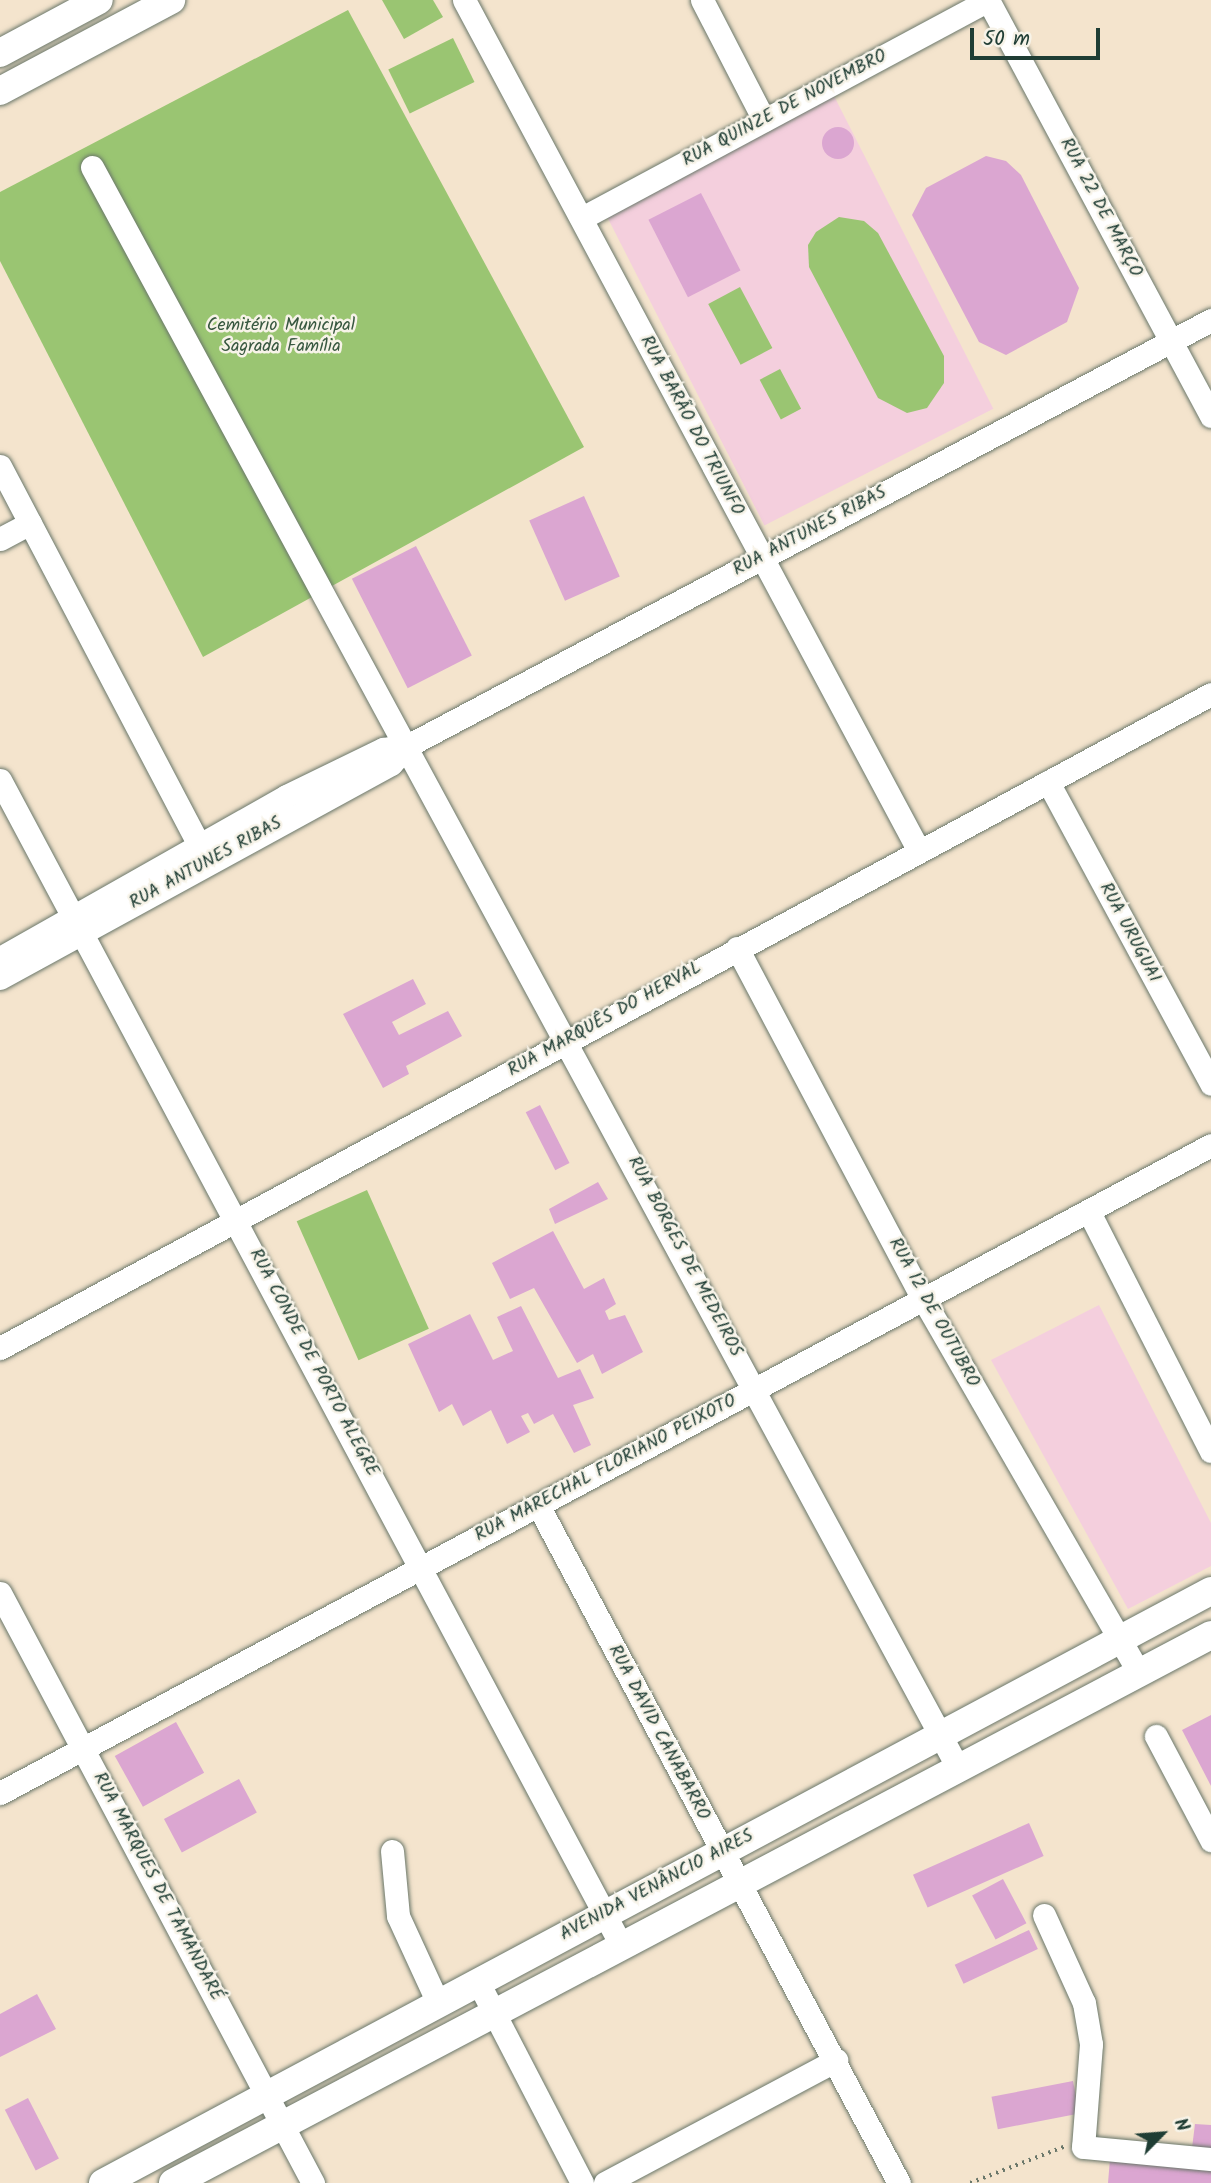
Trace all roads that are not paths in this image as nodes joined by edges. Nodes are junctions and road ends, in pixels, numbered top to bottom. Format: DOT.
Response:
graph roads {
  1 [pos="99,0"];
  2 [pos="171,0"];
  3 [pos="464,0"];
  4 [pos="702,0"];
  5 [pos="988,0"];
  6 [pos="0,53"];
  7 [pos="0,91"];
  8 [pos="764,120"];
  9 [pos="92,167"];
  10 [pos="582,218"];
  11 [pos="1211,320"];
  12 [pos="1172,342"];
  13 [pos="1211,416"];
  14 [pos="0,466"];
  15 [pos="30,523"];
  16 [pos="0,539"];
  17 [pos="760,558"];
  18 [pos="1211,694"];
  19 [pos="409,745"];
  20 [pos="0,780"];
  21 [pos="1048,782"];
  22 [pos="919,851"];
  23 [pos="202,853"];
  24 [pos="78,926"];
  25 [pos="737,948"];
  26 [pos="0,958"];
  27 [pos="0,978"];
  28 [pos="568,1041"];
  29 [pos="1211,1084"];
  30 [pos="1211,1145"];
  31 [pos="1090,1214"];
  32 [pos="237,1220"];
  33 [pos="922,1297"];
  34 [pos="0,1348"];
  35 [pos="755,1389"];
  36 [pos="1211,1451"];
  37 [pos="538,1505"];
  38 [pos="421,1568"];
  39 [pos="1211,1591"];
  40 [pos="0,1592"];
  41 [pos="1211,1636"];
  42 [pos="1119,1638"];
  43 [pos="1139,1673"];
  44 [pos="939,1732"];
  45 [pos="1156,1736"];
  46 [pos="84,1748"];
  47 [pos="958,1768"];
  48 [pos="0,1793"];
  49 [pos="809,1804"];
  50 [pos="827,1838"];
  51 [pos="1211,1840"];
  52 [pos="393,1851"];
  53 [pos="721,1853"];
  54 [pos="740,1884"];
  55 [pos="604,1914"];
  56 [pos="1044,1914"];
  57 [pos="622,1947"];
  58 [pos="478,1982"];
  59 [pos="438,2003"];
  60 [pos="494,2014"];
  61 [pos="836,2060"];
  62 [pos="267,2096"];
  63 [pos="283,2126"];
  64 [pos="1211,2159"];
  65 [pos="103,2183"];
  66 [pos="173,2183"];
  67 [pos="313,2183"];
  68 [pos="582,2183"];
  69 [pos="605,2183"];
  70 [pos="899,2183"];
  1 -- 6 [label="main road"];
  2 -- 7 [label="main road"];
  3 -- 10 [label="street, RUA BARÃO DO TRIUNFO"];
  4 -- 8 [label="street"];
  5 -- 8 [label="street, RUA QUINZE DE NOVEMBRO"];
  5 -- 12 [label="street, RUA 22 DE MARÇO"];
  8 -- 10 [label="street, RUA QUINZE DE NOVEMBRO"];
  9 -- 19 [label="street, RUA BORGES DE MEDEIROS"];
  10 -- 17 [label="street, RUA BARÃO DO TRIUNFO"];
  11 -- 12 [label="street, RUA ANTUNES RIBAS"];
  12 -- 13 [label="street, RUA 22 DE MARÇO"];
  12 -- 17 [label="street, RUA ANTUNES RIBAS"];
  14 -- 15 [label="street"];
  15 -- 16 [label="street"];
  15 -- 23 [label="street"];
  17 -- 19 [label="street, RUA ANTUNES RIBAS"];
  17 -- 22 [label="street, RUA BARÃO DO TRIUNFO"];
  18 -- 21 [label="street, RUA MARQUÊS DO HERVAL"];
  19 -- 23 [label="street, RUA ANTUNES RIBAS"];
  19 -- 28 [label="street, RUA BORGES DE MEDEIROS"];
  20 -- 24 [label="street, RUA CONDE DE PORTO ALEGRE"];
  21 -- 22 [label="street, RUA MARQUÊS DO HERVAL"];
  21 -- 29 [label="street, RUA URUGUAI"];
  22 -- 25 [label="street, RUA MARQUÊS DO HERVAL"];
  23 -- 24 [label="street, RUA ANTUNES RIBAS"];
  24 -- 26 [label="street, RUA ANTUNES RIBAS"];
  24 -- 27 [label="street, RUA ANTUNES RIBAS"];
  24 -- 32 [label="street, RUA CONDE DE PORTO ALEGRE"];
  25 -- 28 [label="street, RUA MARQUÊS DO HERVAL"];
  25 -- 33 [label="street, RUA 12 DE OUTUBRO"];
  28 -- 32 [label="street, RUA MARQUÊS DO HERVAL"];
  28 -- 35 [label="street, RUA BORGES DE MEDEIROS"];
  30 -- 31 [label="street, RUA MARECHAL FLORIANO PEIXOTO"];
  31 -- 33 [label="street, RUA MARECHAL FLORIANO PEIXOTO"];
  31 -- 36 [label="street"];
  32 -- 34 [label="street, RUA MARQUÊS DO HERVAL"];
  32 -- 38 [label="street, RUA CONDE DE PORTO ALEGRE"];
  33 -- 35 [label="street, RUA MARECHAL FLORIANO PEIXOTO"];
  33 -- 42 [label="street, RUA 12 DE OUTUBRO"];
  35 -- 37 [label="street, RUA MARECHAL FLORIANO PEIXOTO"];
  35 -- 44 [label="street, RUA BORGES DE MEDEIROS"];
  37 -- 38 [label="street, RUA MARECHAL FLORIANO PEIXOTO"];
  37 -- 53 [label="street, RUA DAVID CANABARRO"];
  38 -- 46 [label="street, RUA MARECHAL FLORIANO PEIXOTO"];
  38 -- 55 [label="street, RUA CONDE DE PORTO ALEGRE"];
  39 -- 42 [label="main road, AVENIDA VENÂNCIO AIRES"];
  40 -- 46 [label="street, RUA MARQUES DE TAMANDARÉ"];
  41 -- 43 [label="main road, AVENIDA VENÂNCIO AIRES"];
  42 -- 43 [label="street, RUA 12 DE OUTUBRO"];
  42 -- 44 [label="main road, AVENIDA VENÂNCIO AIRES"];
  43 -- 47 [label="main road, AVENIDA VENÂNCIO AIRES"];
  44 -- 47 [label="street, RUA BORGES DE MEDEIROS"];
  44 -- 49 [label="main road, AVENIDA VENÂNCIO AIRES"];
  45 -- 51 [label="street"];
  46 -- 48 [label="street, RUA MARECHAL FLORIANO PEIXOTO"];
  46 -- 62 [label="street, RUA MARQUES DE TAMANDARÉ"];
  47 -- 50 [label="main road, AVENIDA VENÂNCIO AIRES"];
  49 -- 50 [label="main road"];
  49 -- 53 [label="main road, AVENIDA VENÂNCIO AIRES"];
  50 -- 54 [label="main road, AVENIDA VENÂNCIO AIRES"];
  52 -- 59 [label="street"];
  53 -- 54 [label="street, RUA DAVID CANABARRO"];
  53 -- 55 [label="main road, AVENIDA VENÂNCIO AIRES"];
  54 -- 57 [label="main road, AVENIDA VENÂNCIO AIRES"];
  54 -- 61 [label="street, RUA DAVID CANABARRO"];
  55 -- 57 [label="street, RUA CONDE DE PORTO ALEGRE"];
  55 -- 58 [label="main road, AVENIDA VENÂNCIO AIRES"];
  56 -- 64 [label="street"];
  57 -- 60 [label="main road, AVENIDA VENÂNCIO AIRES"];
  58 -- 59 [label="main road, AVENIDA VENÂNCIO AIRES"];
  58 -- 60 [label="street"];
  59 -- 62 [label="main road, AVENIDA VENÂNCIO AIRES"];
  60 -- 63 [label="main road, AVENIDA VENÂNCIO AIRES"];
  60 -- 68 [label="street"];
  61 -- 69 [label="street"];
  61 -- 70 [label="street, RUA DAVID CANABARRO"];
  62 -- 63 [label="street, RUA MARQUES DE TAMANDARÉ"];
  62 -- 65 [label="main road, AVENIDA VENÂNCIO AIRES"];
  63 -- 66 [label="main road, AVENIDA VENÂNCIO AIRES"];
  63 -- 67 [label="street, RUA MARQUES DE TAMANDARÉ"];
}
